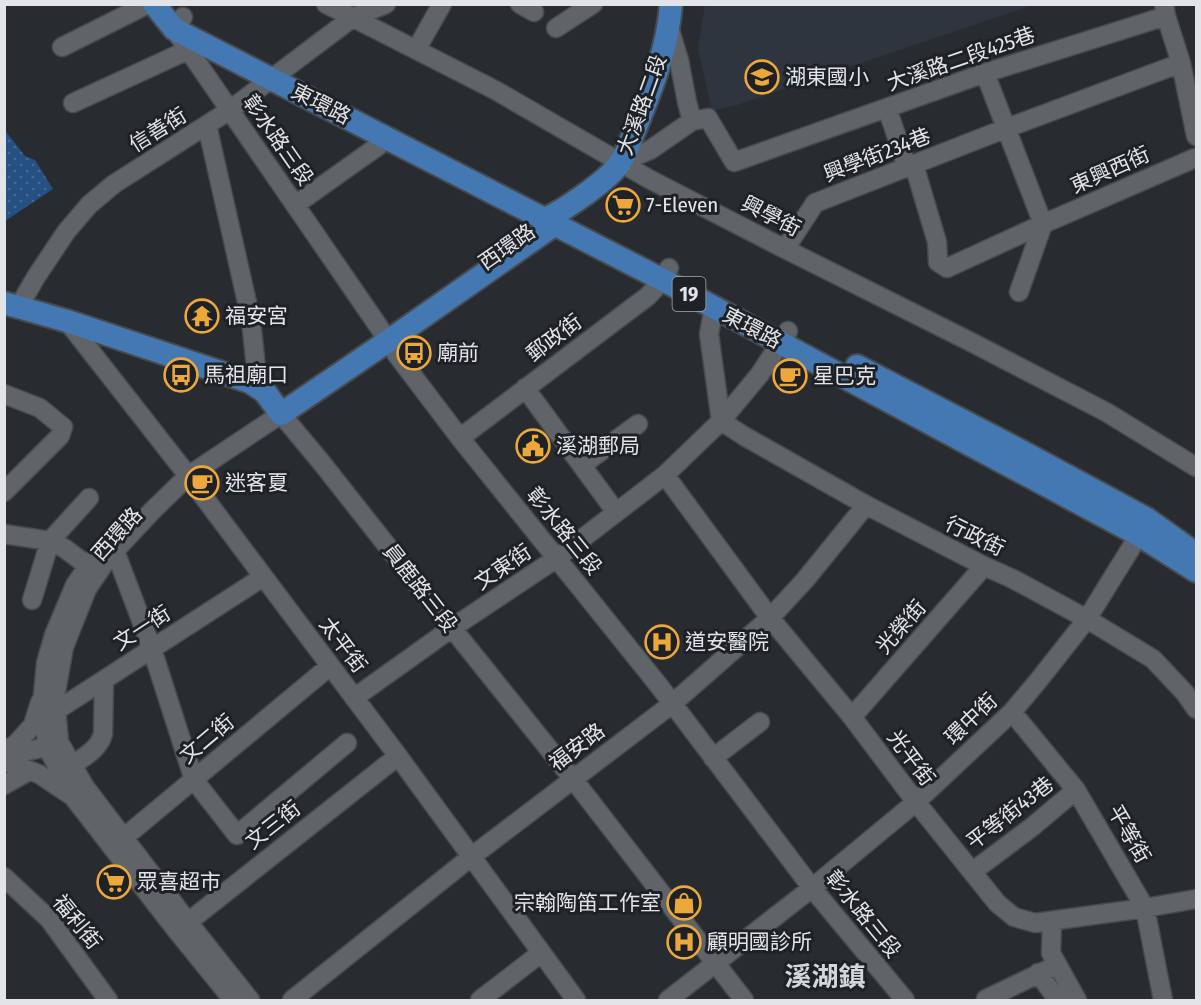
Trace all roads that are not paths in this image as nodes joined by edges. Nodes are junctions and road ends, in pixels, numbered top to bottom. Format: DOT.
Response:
graph roads {
  1 [pos="148,4"];
  2 [pos="154,4"];
  3 [pos="326,4"];
  4 [pos="386,4"];
  5 [pos="442,4"];
  6 [pos="593,4"];
  7 [pos="671,4"];
  8 [pos="1165,10"];
  9 [pos="177,17"];
  10 [pos="352,18"];
  11 [pos="669,27"];
  12 [pos="556,28"];
  13 [pos="62,47"];
  14 [pos="188,50"];
  15 [pos="416,50"];
  16 [pos="1181,63"];
  17 [pos="986,73"];
  18 [pos="278,74"];
  19 [pos="73,103"];
  20 [pos="887,108"];
  21 [pos="230,110"];
  22 [pos="692,121"];
  23 [pos="207,125"];
  24 [pos="1007,128"];
  25 [pos="1197,136"];
  26 [pos="388,139"];
  27 [pos="1196,158"];
  28 [pos="621,162"];
  29 [pos="910,166"];
  30 [pos="295,205"];
  31 [pos="552,219"];
  32 [pos="1043,224"];
  33 [pos="785,249"];
  34 [pos="666,274"];
  35 [pos="1019,292"];
  36 [pos="11,305"];
  37 [pos="714,307"];
  38 [pos="67,321"];
  39 [pos="785,337"];
  40 [pos="386,338"];
  41 [pos="258,387"];
  42 [pos="525,388"];
  43 [pos="4,394"];
  44 [pos="278,410"];
  45 [pos="721,421"];
  46 [pos="638,424"];
  47 [pos="460,438"];
  48 [pos="582,465"];
  49 [pos="1197,467"];
  50 [pos="185,472"];
  51 [pos="665,475"];
  52 [pos="4,492"];
  53 [pos="89,498"];
  54 [pos="866,506"];
  55 [pos="616,512"];
  56 [pos="1143,527"];
  57 [pos="4,534"];
  58 [pos="50,541"];
  59 [pos="115,551"];
  60 [pos="1197,554"];
  61 [pos="557,558"];
  62 [pos="88,566"];
  63 [pos="984,566"];
  64 [pos="1197,571"];
  65 [pos="263,577"];
  66 [pos="32,600"];
  67 [pos="770,618"];
  68 [pos="1087,619"];
  69 [pos="452,628"];
  70 [pos="152,649"];
  71 [pos="330,666"];
  72 [pos="104,680"];
  73 [pos="43,695"];
  74 [pos="354,698"];
  75 [pos="672,704"];
  76 [pos="1197,709"];
  77 [pos="1011,712"];
  78 [pos="51,714"];
  79 [pos="852,717"];
  80 [pos="760,722"];
  81 [pos="53,744"];
  82 [pos="347,744"];
  83 [pos="4,754"];
  84 [pos="398,756"];
  85 [pos="713,758"];
  86 [pos="4,761"];
  87 [pos="73,765"];
  88 [pos="29,771"];
  89 [pos="573,778"];
  90 [pos="194,780"];
  91 [pos="4,785"];
  92 [pos="1076,790"];
  93 [pos="74,798"];
  94 [pos="916,802"];
  95 [pos="118,843"];
  96 [pos="471,857"];
  97 [pos="972,872"];
  98 [pos="4,876"];
  99 [pos="812,888"];
  100 [pos="1197,899"];
  101 [pos="1145,908"];
  102 [pos="1052,921"];
  103 [pos="182,927"];
  104 [pos="541,953"];
  105 [pos="715,964"];
  106 [pos="1058,965"];
  107 [pos="1038,973"];
  108 [pos="986,999"];
  109 [pos="108,1000"];
  110 [pos="233,1000"];
  111 [pos="250,1000"];
  112 [pos="292,1000"];
  113 [pos="480,1000"];
  114 [pos="576,1000"];
  115 [pos="668,1000"];
  116 [pos="744,1000"];
  117 [pos="905,1000"];
  118 [pos="1058,1000"];
  119 [pos="1077,1000"];
  120 [pos="1162,1000"];
  1 -- 13 [label="street"];
  2 -- 9 [label="main road, 19"];
  3 -- 10 [label="street, 興學街"];
  4 -- 10 [label="street, 信善街"];
  5 -- 15 [label="street"];
  6 -- 12 [label="street"];
  7 -- 11 [label="main road, 大溪路二段"];
  8 -- 16 [label="street"];
  8 -- 17 [label="street, 大溪路二段425巷"];
  9 -- 14 [label="street, 彰水路三段"];
  9 -- 18 [label="main road, 東環路 / 19"];
  10 -- 15 [label="street, 興學街"];
  10 -- 18 [label="street, 信善街"];
  11 -- 22 [label="street"];
  11 -- 28 [label="main road, 大溪路二段"];
  14 -- 19 [label="street"];
  14 -- 21 [label="street, 彰水路三段"];
  15 -- 28 [label="street, 興學街"];
  16 -- 24 [label="street, 興學街234巷"];
  16 -- 25 [label="street"];
  17 -- 20 [label="street, 大溪路二段425巷"];
  17 -- 24 [label="street"];
  18 -- 21 [label="street, 信善街"];
  18 -- 26 [label="main road, 東環路 / 19"];
  18 -- 31 [label="main road, 東環路 / 19"];
  20 -- 22 [label="street, 大溪路二段425巷"];
  20 -- 29 [label="street"];
  21 -- 23 [label="street, 信善街"];
  21 -- 30 [label="street, 彰水路三段"];
  22 -- 28 [label="street"];
  23 -- 36 [label="street, 信善街"];
  23 -- 41 [label="street"];
  24 -- 29 [label="street, 興學街234巷"];
  24 -- 32 [label="street"];
  26 -- 30 [label="street"];
  26 -- 31 [label="main road, 東環路 / 19"];
  27 -- 32 [label="street, 東興西街"];
  28 -- 31 [label="main road, 大溪路二段"];
  28 -- 33 [label="street, 興學街"];
  29 -- 32 [label="street, 東興西街"];
  29 -- 33 [label="street, 興學街234巷"];
  30 -- 40 [label="street, 彰水路三段"];
  31 -- 34 [label="main road, 東環路 / 19"];
  31 -- 40 [label="main road, 西環路"];
  32 -- 35 [label="street"];
  33 -- 49 [label="street, 興學街"];
  34 -- 37 [label="main road, 東環路 / 19"];
  34 -- 39 [label="main road, 東環路 / 19"];
  34 -- 42 [label="street, 郵政街"];
  36 -- 38 [label="main road, 員鹿路三段"];
  37 -- 39 [label="main road, 東環路 / 19"];
  37 -- 45 [label="street"];
  38 -- 41 [label="main road, 員鹿路三段"];
  38 -- 50 [label="street, 太平街"];
  39 -- 45 [label="street, 文東街"];
  39 -- 56 [label="main road, 東環路 / 19"];
  40 -- 44 [label="main road, 西環路"];
  40 -- 47 [label="street, 彰水路三段"];
  41 -- 44 [label="main road, 員鹿路三段"];
  42 -- 47 [label="street, 郵政街"];
  42 -- 48 [label="street"];
  43 -- 52 [label="street"];
  44 -- 50 [label="street, 西環路"];
  44 -- 69 [label="street, 員鹿路三段"];
  45 -- 51 [label="street, 文東街"];
  45 -- 54 [label="street, 行政街"];
  46 -- 48 [label="street"];
  47 -- 61 [label="street, 彰水路三段"];
  48 -- 55 [label="street"];
  50 -- 59 [label="street, 西環路"];
  50 -- 62 [label="street, 西環路"];
  50 -- 65 [label="street, 太平街"];
  51 -- 55 [label="street, 文東街"];
  51 -- 67 [label="street, 光平街"];
  53 -- 58 [label="street"];
  54 -- 63 [label="street, 行政街"];
  54 -- 67 [label="street, 福安路"];
  55 -- 61 [label="street, 文東街"];
  56 -- 60 [label="main road, 東環路 / 19"];
  56 -- 64 [label="main road, 東環路 / 19"];
  56 -- 68 [label="street, 環中街"];
  57 -- 58 [label="street"];
  58 -- 62 [label="street"];
  58 -- 66 [label="street"];
  59 -- 70 [label="street"];
  59 -- 78 [label="street, 西環路"];
  61 -- 69 [label="street, 文東街"];
  61 -- 75 [label="street, 彰水路三段"];
  62 -- 73 [label="street, 西環路"];
  63 -- 68 [label="street, 行政街"];
  63 -- 79 [label="street, 光榮街"];
  65 -- 70 [label="street, 文一街"];
  65 -- 71 [label="street, 太平街"];
  67 -- 75 [label="street, 福安路"];
  67 -- 79 [label="street, 光平街"];
  68 -- 76 [label="street, 行政街"];
  68 -- 77 [label="street, 環中街"];
  69 -- 74 [label="street, 文東街"];
  69 -- 89 [label="street, 員鹿路三段"];
  70 -- 72 [label="street, 文一街"];
  70 -- 90 [label="street"];
  71 -- 74 [label="street, 太平街"];
  71 -- 90 [label="street, 文二街"];
  72 -- 78 [label="street, 文一街"];
  72 -- 87 [label="street"];
  73 -- 78 [label="street, 西環路"];
  73 -- 83 [label="street"];
  74 -- 84 [label="street, 太平街"];
  75 -- 85 [label="street, 彰水路三段"];
  75 -- 89 [label="street, 福安路"];
  77 -- 92 [label="street, 平等街"];
  77 -- 94 [label="street, 環中街"];
  78 -- 81 [label="street, 西環路"];
  79 -- 94 [label="street, 光平街"];
  80 -- 85 [label="street"];
  81 -- 83 [label="street"];
  81 -- 87 [label="street, 西環路"];
  81 -- 93 [label="street, 西環路"];
  82 -- 90 [label="street"];
  84 -- 96 [label="street, 太平街"];
  84 -- 103 [label="street, 文三街"];
  85 -- 99 [label="street, 彰水路三段"];
  86 -- 88 [label="street"];
  87 -- 95 [label="street, 西環路"];
  88 -- 91 [label="street"];
  88 -- 93 [label="street"];
  89 -- 96 [label="street, 福安路"];
  89 -- 105 [label="street, 員鹿路三段"];
  90 -- 95 [label="street, 文二街"];
  92 -- 97 [label="street, 平等街43巷"];
  92 -- 101 [label="street, 平等街"];
  93 -- 95 [label="street, 西環路"];
  94 -- 97 [label="street, 光平街"];
  94 -- 99 [label="street, 環中街"];
  95 -- 103 [label="street, 西環路"];
  96 -- 104 [label="street, 太平街"];
  96 -- 112 [label="street, 福安路"];
  97 -- 102 [label="street, 光平街"];
  98 -- 109 [label="street, 福利街"];
  99 -- 105 [label="street, 環中街"];
  99 -- 117 [label="street, 彰水路三段"];
  100 -- 101 [label="street, 光平街"];
  101 -- 102 [label="street, 光平街"];
  101 -- 120 [label="street, 平等街"];
  102 -- 106 [label="street"];
  103 -- 110 [label="street, 西環路"];
  103 -- 111 [label="street, 西環路"];
  104 -- 113 [label="street"];
  104 -- 114 [label="street, 太平街"];
  105 -- 115 [label="street, 環中街"];
  105 -- 116 [label="street, 員鹿路三段"];
  106 -- 107 [label="street"];
  106 -- 119 [label="street"];
  107 -- 108 [label="street"];
  107 -- 118 [label="street"];
}
